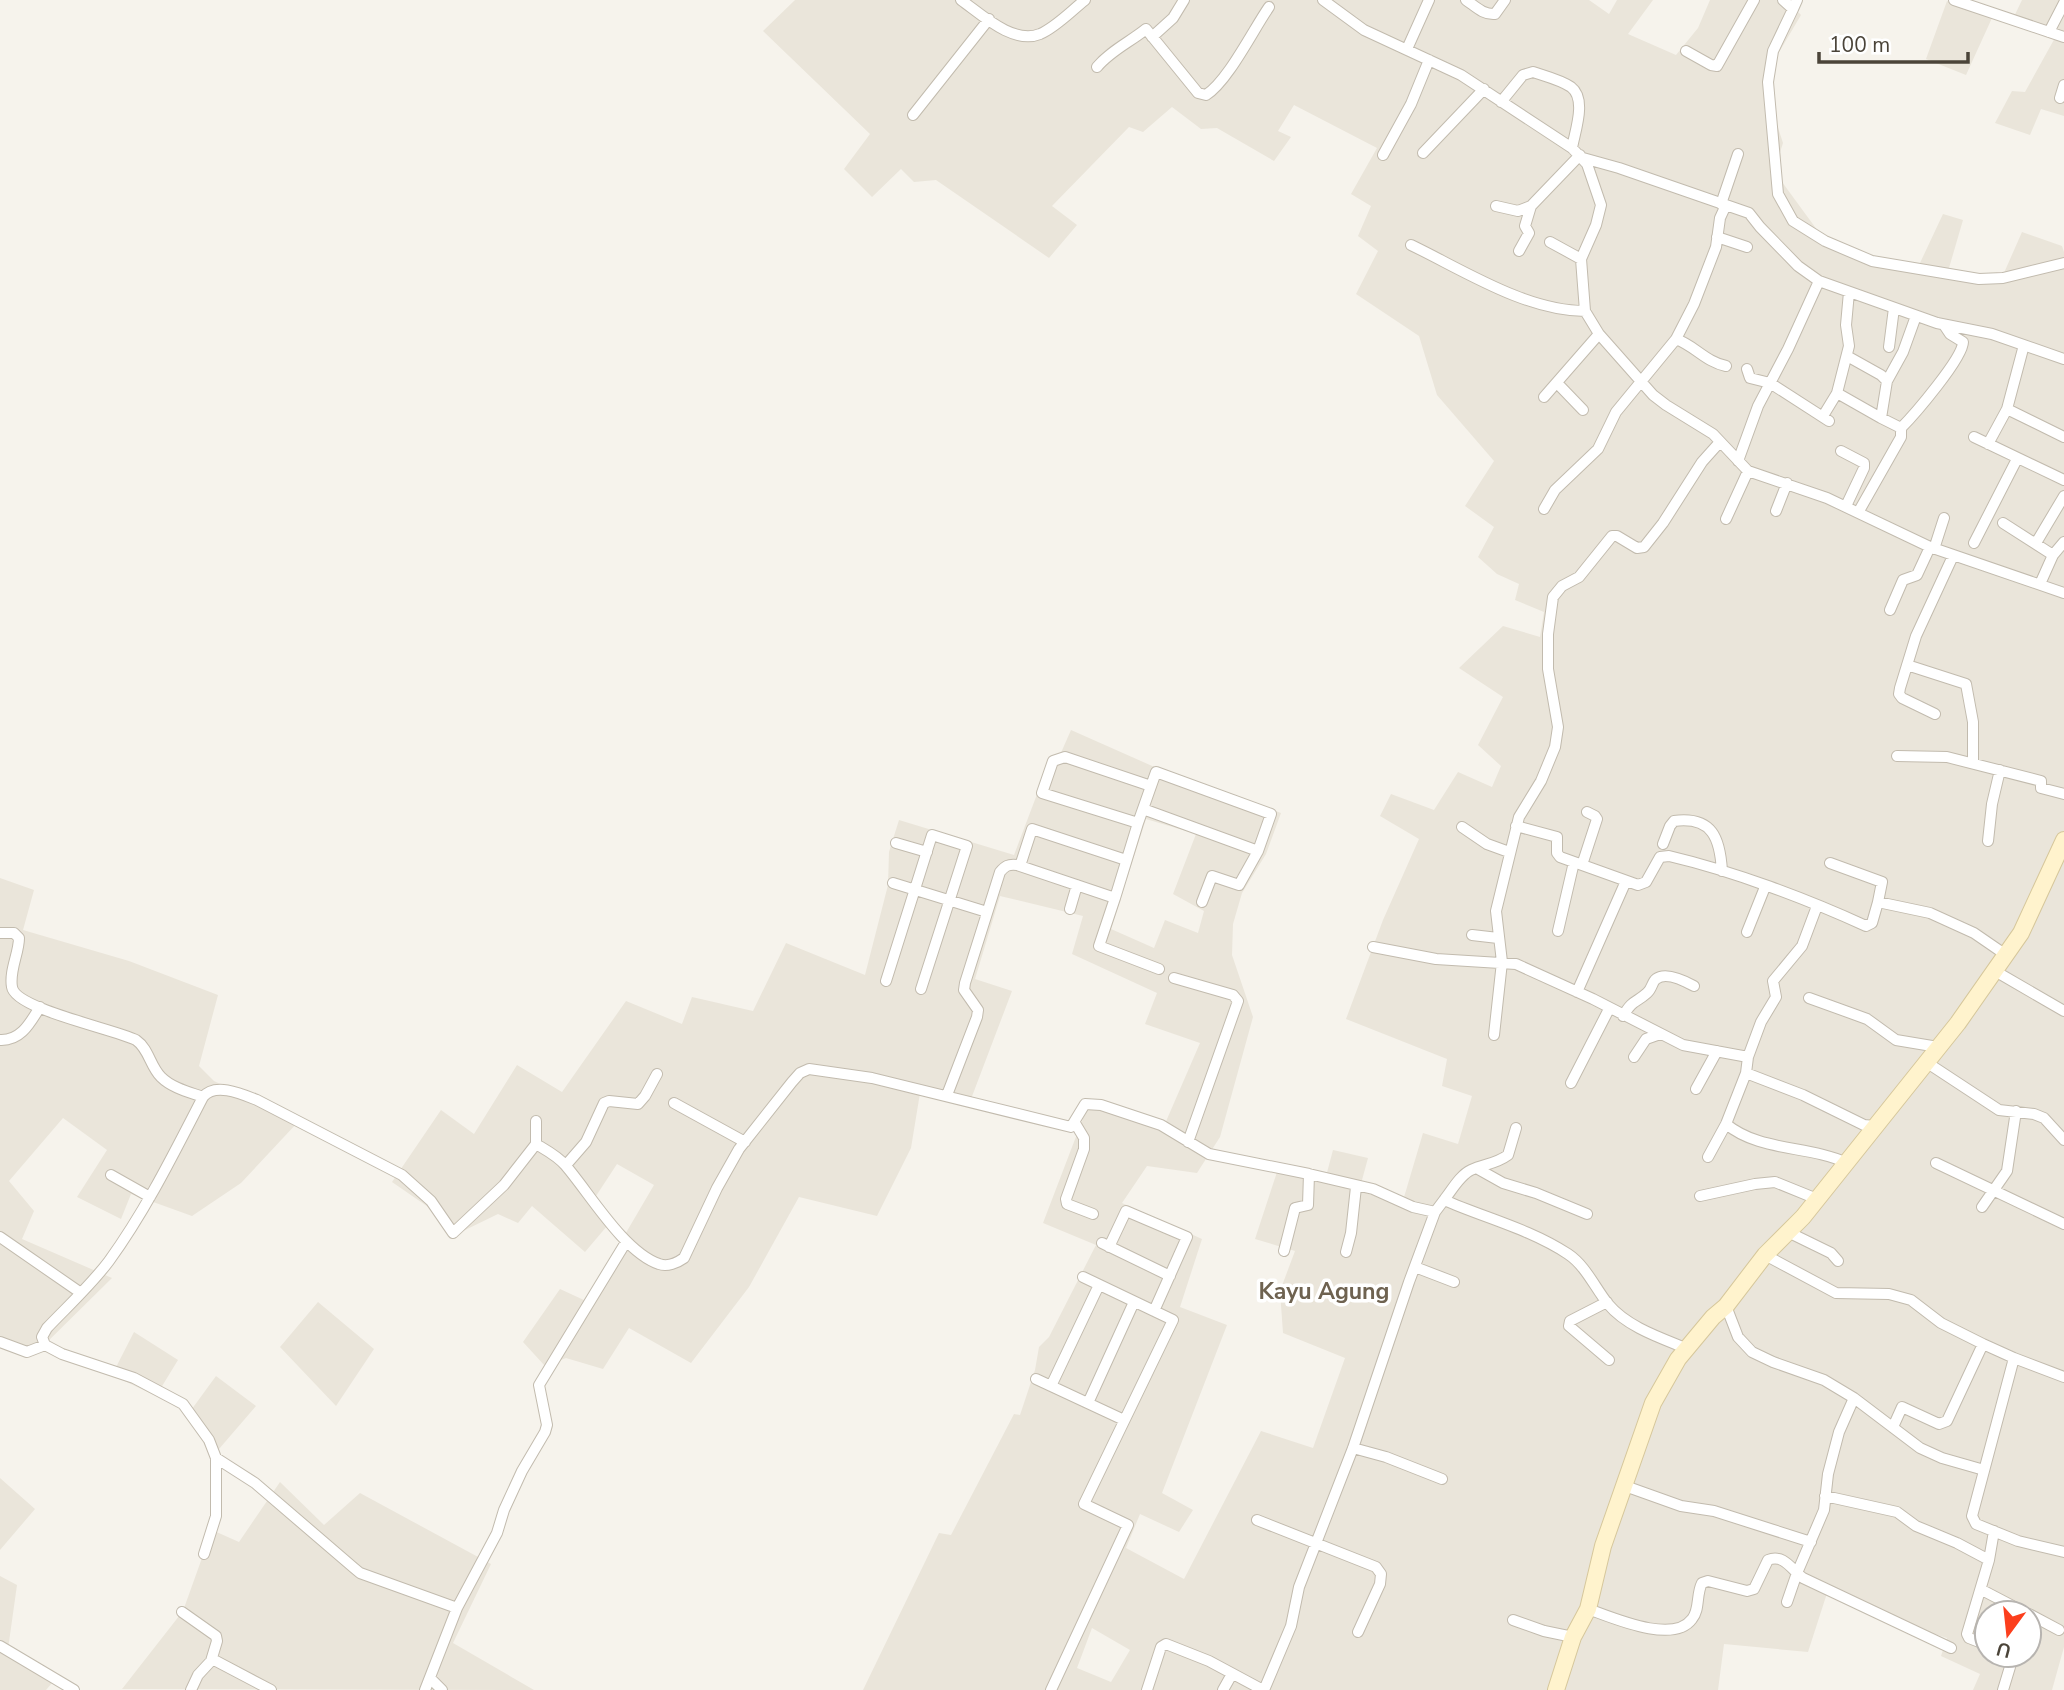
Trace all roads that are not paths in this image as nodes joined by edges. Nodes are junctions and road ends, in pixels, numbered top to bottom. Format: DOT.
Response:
graph roads {
  1 [pos="961,0"];
  2 [pos="1085,0"];
  3 [pos="1184,0"];
  4 [pos="1323,0"];
  5 [pos="1346,0"];
  6 [pos="1430,0"];
  7 [pos="1466,0"];
  8 [pos="1505,0"];
  9 [pos="1754,0"];
  10 [pos="1783,0"];
  11 [pos="1954,0"];
  12 [pos="2064,3"];
  13 [pos="1795,5"];
  14 [pos="1269,7"];
  15 [pos="1339,11"];
  16 [pos="989,19"];
  17 [pos="2049,32"];
  18 [pos="1152,37"];
  19 [pos="2064,37"];
  20 [pos="1407,48"];
  21 [pos="1686,51"];
  22 [pos="1429,60"];
  23 [pos="1097,67"];
  24 [pos="2064,85"];
  25 [pos="1484,89"];
  26 [pos="2060,98"];
  27 [pos="1501,102"];
  28 [pos="913,116"];
  29 [pos="1423,153"];
  30 [pos="1578,153"];
  31 [pos="1738,154"];
  32 [pos="1384,155"];
  33 [pos="1723,205"];
  34 [pos="1496,206"];
  35 [pos="1531,206"];
  36 [pos="1717,237"];
  37 [pos="1550,242"];
  38 [pos="1411,245"];
  39 [pos="1747,247"];
  40 [pos="1519,251"];
  41 [pos="1581,259"];
  42 [pos="2064,263"];
  43 [pos="1819,281"];
  44 [pos="1850,292"];
  45 [pos="1894,308"];
  46 [pos="1585,311"];
  47 [pos="1916,316"];
  48 [pos="1944,325"];
  49 [pos="1600,334"];
  50 [pos="1676,339"];
  51 [pos="2024,345"];
  52 [pos="1889,347"];
  53 [pos="1847,356"];
  54 [pos="2064,359"];
  55 [pos="1726,366"];
  56 [pos="1747,369"];
  57 [pos="1887,380"];
  58 [pos="1557,383"];
  59 [pos="1642,383"];
  60 [pos="1770,383"];
  61 [pos="1837,393"];
  62 [pos="1544,397"];
  63 [pos="2007,409"];
  64 [pos="1583,410"];
  65 [pos="1881,418"];
  66 [pos="1901,428"];
  67 [pos="1974,437"];
  68 [pos="2064,437"];
  69 [pos="1718,443"];
  70 [pos="1988,444"];
  71 [pos="1841,451"];
  72 [pos="2017,460"];
  73 [pos="1738,461"];
  74 [pos="1748,471"];
  75 [pos="2064,480"];
  76 [pos="1787,483"];
  77 [pos="2064,496"];
  78 [pos="1846,506"];
  79 [pos="1544,509"];
  80 [pos="1776,510"];
  81 [pos="1859,511"];
  82 [pos="1944,518"];
  83 [pos="1726,519"];
  84 [pos="2003,523"];
  85 [pos="2064,542"];
  86 [pos="1974,543"];
  87 [pos="2036,543"];
  88 [pos="1932,548"];
  89 [pos="2053,555"];
  90 [pos="1953,556"];
  91 [pos="2040,584"];
  92 [pos="2064,593"];
  93 [pos="1890,610"];
  94 [pos="1907,664"];
  95 [pos="1935,714"];
  96 [pos="1897,756"];
  97 [pos="1973,763"];
  98 [pos="2000,770"];
  99 [pos="1151,786"];
  100 [pos="2064,794"];
  101 [pos="1143,809"];
  102 [pos="1587,813"];
  103 [pos="1138,823"];
  104 [pos="1516,826"];
  105 [pos="1462,827"];
  106 [pos="2064,840"];
  107 [pos="1988,841"];
  108 [pos="896,843"];
  109 [pos="1663,844"];
  110 [pos="1258,851"];
  111 [pos="927,852"];
  112 [pos="1509,852"];
  113 [pos="1126,860"];
  114 [pos="1830,863"];
  115 [pos="1578,864"];
  116 [pos="1020,866"];
  117 [pos="1722,871"];
  118 [pos="1626,881"];
  119 [pos="894,883"];
  120 [pos="1077,885"];
  121 [pos="1765,887"];
  122 [pos="915,889"];
  123 [pos="1115,898"];
  124 [pos="949,900"];
  125 [pos="1202,902"];
  126 [pos="1878,902"];
  127 [pos="1817,906"];
  128 [pos="1070,909"];
  129 [pos="987,912"];
  130 [pos="1558,931"];
  131 [pos="1747,932"];
  132 [pos="0,933"];
  133 [pos="1472,934"];
  134 [pos="1498,938"];
  135 [pos="1373,947"];
  136 [pos="2006,955"];
  137 [pos="1502,962"];
  138 [pos="1159,969"];
  139 [pos="1995,971"];
  140 [pos="1174,978"];
  141 [pos="886,981"];
  142 [pos="1694,986"];
  143 [pos="921,989"];
  144 [pos="1577,992"];
  145 [pos="1809,998"];
  146 [pos="40,1007"];
  147 [pos="1609,1009"];
  148 [pos="2064,1011"];
  149 [pos="1623,1016"];
  150 [pos="1660,1034"];
  151 [pos="1494,1035"];
  152 [pos="0,1040"];
  153 [pos="1938,1047"];
  154 [pos="1717,1051"];
  155 [pos="1634,1057"];
  156 [pos="1748,1057"];
  157 [pos="1926,1062"];
  158 [pos="1746,1073"];
  159 [pos="657,1074"];
  160 [pos="1571,1083"];
  161 [pos="1696,1089"];
  162 [pos="947,1095"];
  163 [pos="202,1097"];
  164 [pos="674,1102"];
  165 [pos="2016,1111"];
  166 [pos="536,1121"];
  167 [pos="1075,1123"];
  168 [pos="1726,1124"];
  169 [pos="1874,1126"];
  170 [pos="1516,1128"];
  171 [pos="2064,1140"];
  172 [pos="745,1142"];
  173 [pos="1188,1142"];
  174 [pos="536,1144"];
  175 [pos="1708,1157"];
  176 [pos="1847,1163"];
  177 [pos="1936,1163"];
  178 [pos="566,1165"];
  179 [pos="1478,1169"];
  180 [pos="1309,1174"];
  181 [pos="111,1175"];
  182 [pos="1356,1187"];
  183 [pos="1995,1189"];
  184 [pos="1700,1196"];
  185 [pos="150,1197"];
  186 [pos="1817,1199"];
  187 [pos="1444,1200"];
  188 [pos="1982,1207"];
  189 [pos="1435,1212"];
  190 [pos="1093,1214"];
  191 [pos="1587,1214"];
  192 [pos="2064,1224"];
  193 [pos="1788,1232"];
  194 [pos="0,1237"];
  195 [pos="626,1242"];
  196 [pos="1284,1251"];
  197 [pos="1346,1252"];
  198 [pos="1765,1255"];
  199 [pos="1838,1261"];
  200 [pos="1415,1267"];
  201 [pos="1170,1276"];
  202 [pos="1083,1277"];
  203 [pos="1454,1282"];
  204 [pos="1100,1285"];
  205 [pos="81,1293"];
  206 [pos="1134,1302"];
  207 [pos="1607,1302"];
  208 [pos="1726,1306"];
  209 [pos="1154,1311"];
  210 [pos="0,1342"];
  211 [pos="1983,1344"];
  212 [pos="45,1345"];
  213 [pos="1688,1349"];
  214 [pos="2014,1359"];
  215 [pos="1609,1360"];
  216 [pos="2064,1377"];
  217 [pos="1036,1379"];
  218 [pos="1051,1386"];
  219 [pos="1854,1398"];
  220 [pos="1088,1403"];
  221 [pos="1124,1420"];
  222 [pos="1893,1427"];
  223 [pos="1353,1448"];
  224 [pos="216,1458"];
  225 [pos="1984,1470"];
  226 [pos="1442,1479"];
  227 [pos="1625,1486"];
  228 [pos="1825,1496"];
  229 [pos="1257,1520"];
  230 [pos="1994,1531"];
  231 [pos="1811,1542"];
  232 [pos="1316,1544"];
  233 [pos="2064,1552"];
  234 [pos="204,1554"];
  235 [pos="1989,1559"];
  236 [pos="1797,1573"];
  237 [pos="1982,1590"];
  238 [pos="1979,1599"];
  239 [pos="1999,1599"];
  240 [pos="1787,1602"];
  241 [pos="457,1608"];
  242 [pos="1588,1609"];
  243 [pos="182,1612"];
  244 [pos="1973,1616"];
  245 [pos="1513,1620"];
  246 [pos="2043,1622"];
  247 [pos="2059,1630"];
  248 [pos="1358,1632"];
  249 [pos="1573,1637"];
  250 [pos="1973,1640"];
  251 [pos="0,1646"];
  252 [pos="1951,1648"];
  253 [pos="211,1661"];
  254 [pos="2011,1669"];
  255 [pos="1232,1674"];
  256 [pos="430,1678"];
  257 [pos="74,1690"];
  258 [pos="191,1690"];
  259 [pos="271,1690"];
  260 [pos="425,1690"];
  261 [pos="442,1690"];
  262 [pos="1051,1690"];
  263 [pos="1147,1690"];
  264 [pos="1223,1690"];
  265 [pos="1264,1690"];
  266 [pos="1556,1690"];
  267 [pos="2003,1690"];
  1 -- 16 [label="street"];
  2 -- 16 [label="street"];
  3 -- 18 [label="street"];
  4 -- 15 [label="street"];
  5 -- 15 [label="street"];
  6 -- 20 [label="street"];
  7 -- 8 [label="street"];
  9 -- 21 [label="street"];
  10 -- 13 [label="street"];
  11 -- 17 [label="street"];
  12 -- 17 [label="street"];
  13 -- 42 [label="street"];
  14 -- 18 [label="street"];
  15 -- 20 [label="street"];
  16 -- 28 [label="street"];
  17 -- 19 [label="street"];
  18 -- 23 [label="street"];
  20 -- 22 [label="street"];
  22 -- 25 [label="street"];
  22 -- 32 [label="street"];
  24 -- 26 [label="street"];
  25 -- 27 [label="street"];
  25 -- 29 [label="street"];
  27 -- 30 [label="street"];
  27 -- 30 [label="street"];
  30 -- 33 [label="street"];
  30 -- 35 [label="street"];
  30 -- 41 [label="street"];
  31 -- 33 [label="street"];
  33 -- 36 [label="street"];
  33 -- 43 [label="street"];
  34 -- 35 [label="street"];
  35 -- 40 [label="street"];
  36 -- 39 [label="street"];
  36 -- 50 [label="street"];
  37 -- 41 [label="street"];
  38 -- 46 [label="street"];
  41 -- 46 [label="street"];
  43 -- 44 [label="street"];
  43 -- 60 [label="street"];
  44 -- 45 [label="street"];
  44 -- 53 [label="street"];
  45 -- 47 [label="street"];
  45 -- 52 [label="street"];
  46 -- 49 [label="street"];
  47 -- 48 [label="street"];
  47 -- 57 [label="street"];
  48 -- 51 [label="street"];
  48 -- 66 [label="street"];
  49 -- 58 [label="street"];
  49 -- 59 [label="street"];
  50 -- 55 [label="street"];
  50 -- 59 [label="street"];
  51 -- 54 [label="street"];
  51 -- 63 [label="street"];
  53 -- 57 [label="street"];
  53 -- 61 [label="street"];
  56 -- 60 [label="street"];
  57 -- 65 [label="street"];
  58 -- 62 [label="street"];
  58 -- 64 [label="street"];
  59 -- 69 [label="street"];
  59 -- 79 [label="street"];
  60 -- 61 [label="street"];
  60 -- 73 [label="street"];
  61 -- 65 [label="street"];
  63 -- 68 [label="street"];
  63 -- 70 [label="street"];
  65 -- 66 [label="street"];
  66 -- 81 [label="street"];
  67 -- 70 [label="street"];
  69 -- 73 [label="street"];
  69 -- 104 [label="street"];
  70 -- 72 [label="street"];
  71 -- 78 [label="street"];
  72 -- 75 [label="street"];
  72 -- 86 [label="street"];
  73 -- 74 [label="street"];
  74 -- 76 [label="street"];
  74 -- 83 [label="street"];
  76 -- 78 [label="street"];
  76 -- 80 [label="street"];
  77 -- 87 [label="street"];
  78 -- 81 [label="street"];
  81 -- 88 [label="street"];
  82 -- 88 [label="street"];
  84 -- 87 [label="street"];
  85 -- 89 [label="street"];
  87 -- 89 [label="street"];
  88 -- 90 [label="street"];
  88 -- 93 [label="street"];
  89 -- 91 [label="street"];
  90 -- 91 [label="street"];
  90 -- 94 [label="street"];
  91 -- 92 [label="street"];
  94 -- 95 [label="street"];
  94 -- 97 [label="street"];
  96 -- 97 [label="street"];
  97 -- 98 [label="street"];
  98 -- 100 [label="street"];
  98 -- 107 [label="street"];
  99 -- 101 [label="street"];
  99 -- 103 [label="street"];
  99 -- 110 [label="street"];
  101 -- 103 [label="street"];
  101 -- 110 [label="street"];
  102 -- 115 [label="street"];
  103 -- 113 [label="street"];
  104 -- 112 [label="street"];
  104 -- 115 [label="street"];
  105 -- 112 [label="street"];
  106 -- 136 [label="street"];
  108 -- 111 [label="street"];
  109 -- 117 [label="street"];
  110 -- 125 [label="street"];
  111 -- 122 [label="street"];
  111 -- 124 [label="street"];
  112 -- 134 [label="street"];
  113 -- 116 [label="street"];
  113 -- 123 [label="street"];
  114 -- 126 [label="street"];
  115 -- 118 [label="street"];
  115 -- 130 [label="street"];
  116 -- 120 [label="street"];
  116 -- 129 [label="street"];
  117 -- 118 [label="street"];
  117 -- 121 [label="street"];
  118 -- 144 [label="street"];
  119 -- 122 [label="street"];
  120 -- 123 [label="street"];
  120 -- 128 [label="street"];
  121 -- 127 [label="street"];
  121 -- 131 [label="street"];
  122 -- 124 [label="street"];
  122 -- 141 [label="street"];
  123 -- 138 [label="street"];
  124 -- 129 [label="street"];
  124 -- 143 [label="street"];
  126 -- 127 [label="street"];
  126 -- 136 [label="street"];
  127 -- 156 [label="street"];
  129 -- 162 [label="street"];
  132 -- 146 [label="street"];
  133 -- 134 [label="street"];
  134 -- 137 [label="street"];
  135 -- 137 [label="street"];
  136 -- 139 [label="street"];
  137 -- 144 [label="street"];
  137 -- 151 [label="street"];
  139 -- 148 [label="street"];
  139 -- 153 [label="street"];
  140 -- 173 [label="street"];
  142 -- 149 [label="street"];
  144 -- 147 [label="street"];
  145 -- 153 [label="street"];
  146 -- 152 [label="street"];
  146 -- 163 [label="street"];
  147 -- 149 [label="street"];
  147 -- 160 [label="street"];
  149 -- 150 [label="street"];
  150 -- 154 [label="street"];
  150 -- 155 [label="street"];
  153 -- 157 [label="street"];
  154 -- 156 [label="street"];
  154 -- 161 [label="street"];
  156 -- 158 [label="street"];
  157 -- 165 [label="street"];
  157 -- 169 [label="street"];
  158 -- 168 [label="street"];
  158 -- 169 [label="street"];
  159 -- 178 [label="street"];
  162 -- 167 [label="street"];
  162 -- 172 [label="street"];
  163 -- 174 [label="street"];
  163 -- 185 [label="street"];
  164 -- 172 [label="street"];
  165 -- 171 [label="street"];
  165 -- 183 [label="street"];
  166 -- 174 [label="street"];
  167 -- 173 [label="street"];
  167 -- 190 [label="street"];
  168 -- 175 [label="street"];
  168 -- 176 [label="street"];
  169 -- 176 [label="street"];
  170 -- 179 [label="street"];
  172 -- 195 [label="street"];
  173 -- 180 [label="street"];
  174 -- 178 [label="street"];
  176 -- 186 [label="street"];
  177 -- 183 [label="street"];
  178 -- 195 [label="street"];
  179 -- 187 [label="street"];
  179 -- 191 [label="street"];
  180 -- 182 [label="street"];
  180 -- 196 [label="street"];
  181 -- 185 [label="street"];
  182 -- 189 [label="street"];
  182 -- 197 [label="street"];
  183 -- 188 [label="street"];
  183 -- 192 [label="street"];
  184 -- 186 [label="street"];
  185 -- 205 [label="street"];
  186 -- 193 [label="street"];
  187 -- 189 [label="street"];
  187 -- 207 [label="street"];
  189 -- 200 [label="street"];
  193 -- 198 [label="street"];
  193 -- 199 [label="street"];
  194 -- 205 [label="street"];
  195 -- 241 [label="street"];
  198 -- 208 [label="street"];
  198 -- 211 [label="street"];
  200 -- 203 [label="street"];
  200 -- 223 [label="street"];
  201 -- 201 [label="street"];
  201 -- 209 [label="street"];
  202 -- 204 [label="street"];
  204 -- 206 [label="street"];
  204 -- 218 [label="street"];
  205 -- 212 [label="street"];
  206 -- 209 [label="street"];
  206 -- 220 [label="street"];
  207 -- 213 [label="street"];
  207 -- 215 [label="street"];
  208 -- 213 [label="street"];
  208 -- 219 [label="street"];
  209 -- 221 [label="street"];
  210 -- 212 [label="street"];
  211 -- 214 [label="street"];
  211 -- 222 [label="street"];
  212 -- 224 [label="street"];
  213 -- 227 [label="street"];
  214 -- 216 [label="street"];
  214 -- 225 [label="street"];
  217 -- 218 [label="street"];
  218 -- 220 [label="street"];
  219 -- 222 [label="street"];
  219 -- 228 [label="street"];
  220 -- 221 [label="street"];
  221 -- 262 [label="street"];
  222 -- 225 [label="street"];
  223 -- 226 [label="street"];
  223 -- 232 [label="street"];
  224 -- 234 [label="street"];
  224 -- 241 [label="street"];
  225 -- 230 [label="street"];
  227 -- 231 [label="street"];
  227 -- 242 [label="street"];
  228 -- 231 [label="street"];
  228 -- 235 [label="street"];
  229 -- 232 [label="street"];
  230 -- 233 [label="street"];
  230 -- 235 [label="street"];
  231 -- 236 [label="street"];
  232 -- 248 [label="street"];
  232 -- 265 [label="street"];
  235 -- 237 [label="street"];
  236 -- 240 [label="street"];
  236 -- 242 [label="street"];
  236 -- 252 [label="street"];
  237 -- 238 [label="street"];
  237 -- 239 [label="street"];
  241 -- 256 [label="street"];
  242 -- 249 [label="street"];
  243 -- 253 [label="street"];
  244 -- 250 [label="street"];
  245 -- 249 [label="street"];
  246 -- 247 [label="street"];
  249 -- 266 [label="street"];
  251 -- 257 [label="street"];
  253 -- 258 [label="street"];
  253 -- 259 [label="street"];
  254 -- 267 [label="street"];
  255 -- 263 [label="street"];
  255 -- 264 [label="street"];
  255 -- 265 [label="street"];
  256 -- 260 [label="street"];
  256 -- 261 [label="street"];
}
